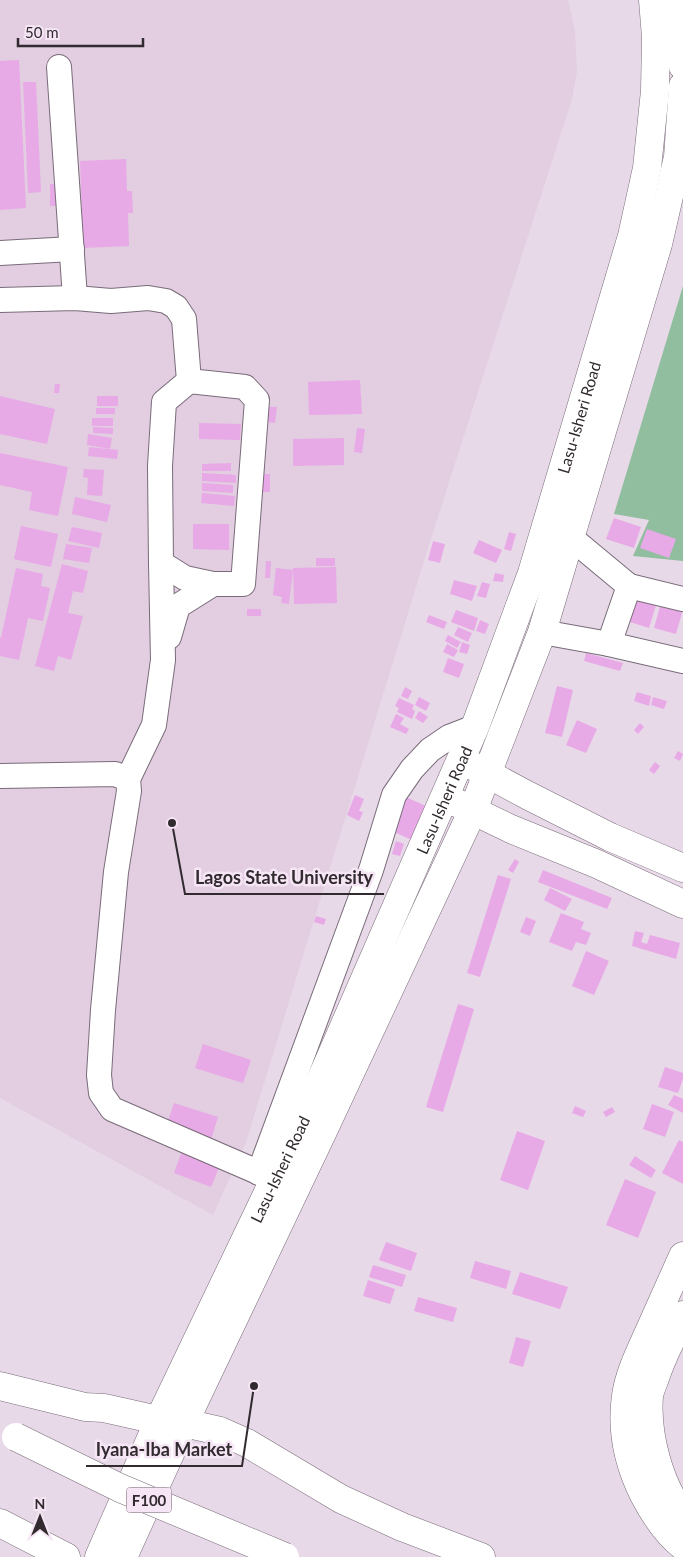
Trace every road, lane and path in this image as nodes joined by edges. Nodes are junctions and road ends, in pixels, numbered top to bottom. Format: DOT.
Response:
graph roads {
  1 [pos="653,0"];
  2 [pos="680,0"];
  3 [pos="683,66"];
  4 [pos="59,67"];
  5 [pos="683,86"];
  6 [pos="72,248"];
  7 [pos="0,253"];
  8 [pos="75,298"];
  9 [pos="0,300"];
  10 [pos="189,380"];
  11 [pos="570,537"];
  12 [pos="161,562"];
  13 [pos="213,584"];
  14 [pos="629,586"];
  15 [pos="683,599"];
  16 [pos="542,632"];
  17 [pos="609,644"];
  18 [pos="162,660"];
  19 [pos="683,661"];
  20 [pos="475,727"];
  21 [pos="461,759"];
  22 [pos="488,774"];
  23 [pos="0,776"];
  24 [pos="128,779"];
  25 [pos="444,797"];
  26 [pos="473,810"];
  27 [pos="683,868"];
  28 [pos="683,904"];
  29 [pos="267,1176"];
  30 [pos="683,1256"];
  31 [pos="683,1315"];
  32 [pos="0,1386"];
  33 [pos="171,1422"];
  34 [pos="8,1434"];
  35 [pos="683,1514"];
  36 [pos="0,1523"];
  37 [pos="683,1546"];
  38 [pos="66,1557"];
  39 [pos="99,1557"];
  40 [pos="123,1557"];
  41 [pos="285,1557"];
  42 [pos="481,1557"];
  1 -- 20 [label="main road, Lasu-Isheri Road"];
  2 -- 3 [label="main road"];
  4 -- 6 [label="lane"];
  5 -- 11 [label="main road, Lasu-Isheri Road"];
  6 -- 7 [label="lane"];
  6 -- 8 [label="lane"];
  8 -- 9 [label="lane"];
  8 -- 10 [label="lane"];
  10 -- 12 [label="lane"];
  10 -- 13 [label="lane"];
  11 -- 14 [label="lane"];
  11 -- 16 [label="main road, Lasu-Isheri Road"];
  12 -- 13 [label="lane"];
  12 -- 18 [label="lane"];
  13 -- 18 [label="lane"];
  14 -- 15 [label="lane"];
  14 -- 17 [label="lane"];
  16 -- 17 [label="lane"];
  16 -- 22 [label="main road, Lasu-Isheri Road"];
  17 -- 19 [label="lane"];
  18 -- 24 [label="lane"];
  20 -- 21 [label="main road, Lasu-Isheri Road"];
  20 -- 29 [label="lane"];
  21 -- 22 [label="main road"];
  21 -- 25 [label="main road, Lasu-Isheri Road"];
  22 -- 26 [label="main road, Lasu-Isheri Road"];
  22 -- 27 [label="main road"];
  23 -- 24 [label="lane"];
  24 -- 29 [label="lane"];
  25 -- 26 [label="main road"];
  25 -- 29 [label="main road, Lasu-Isheri Road"];
  26 -- 28 [label="main road"];
  26 -- 33 [label="main road, Lasu-Isheri Road"];
  29 -- 33 [label="main road, Lasu-Isheri Road"];
  30 -- 37 [label="main road"];
  31 -- 35 [label="main road"];
  32 -- 33 [label="main road"];
  33 -- 39 [label="main road, Lasu-Isheri Road"];
  33 -- 40 [label="main road, Lasu-Isheri Road"];
  33 -- 42 [label="main road"];
  34 -- 41 [label="main road, F100, bridge"];
  36 -- 38 [label="main road"];
}
